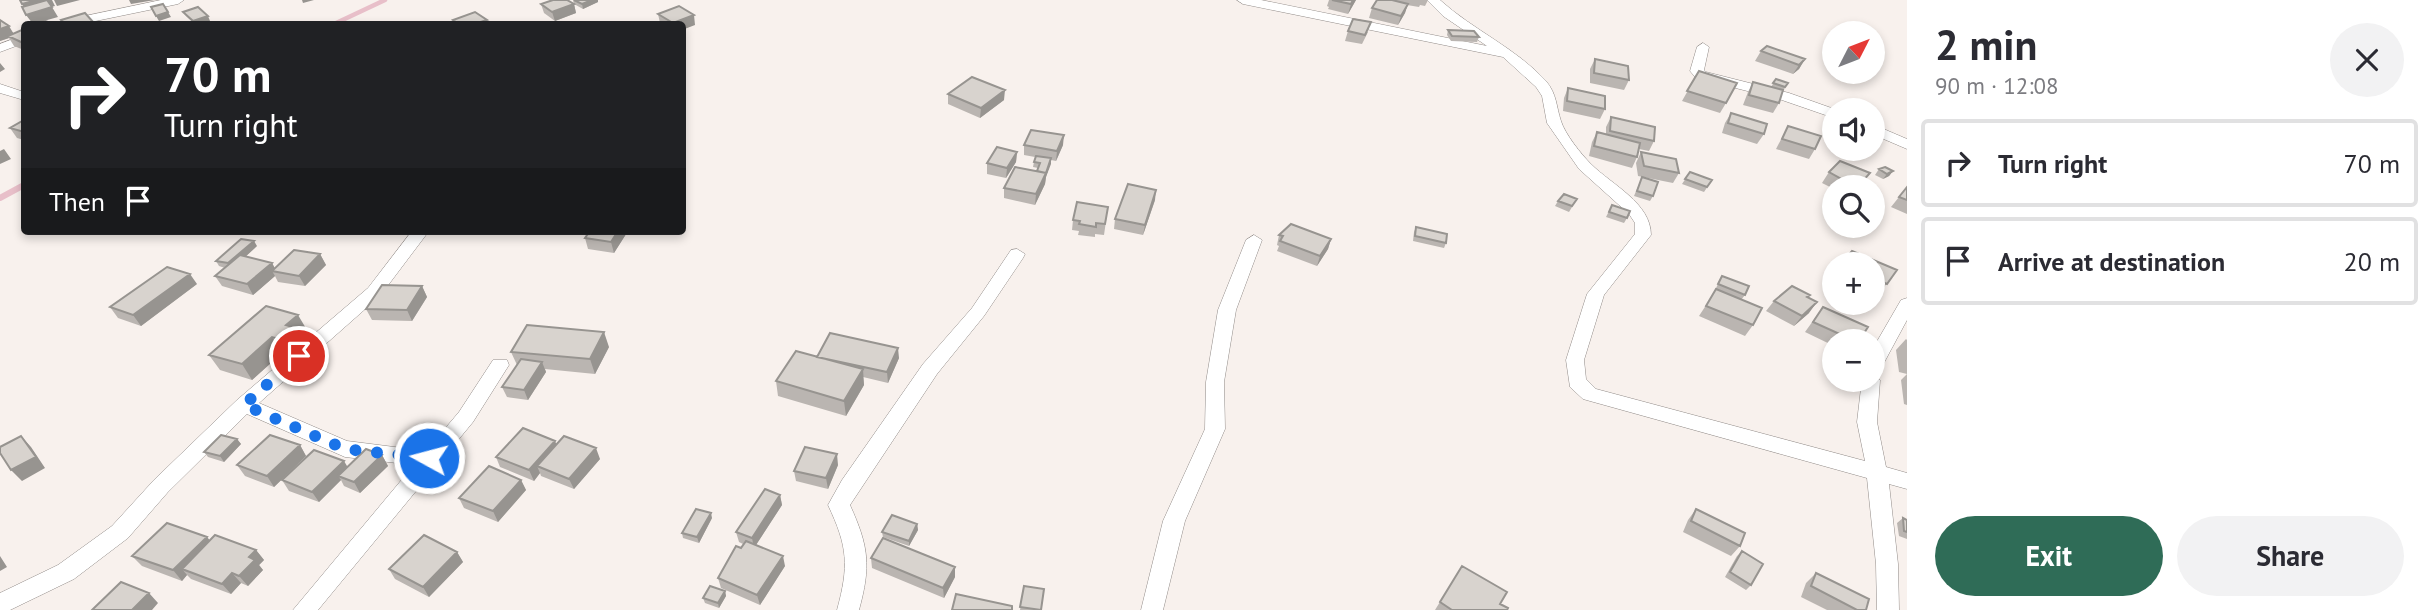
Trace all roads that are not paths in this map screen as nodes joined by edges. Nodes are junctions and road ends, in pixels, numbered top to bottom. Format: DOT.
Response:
graph roads {
  1 [pos="178,0"];
  2 [pos="1243,0"];
  3 [pos="1433,0"];
  4 [pos="80,21"];
  5 [pos="21,39"];
  6 [pos="1703,47"];
  7 [pos="0,48"];
  8 [pos="1507,54"];
  9 [pos="0,88"];
  10 [pos="21,95"];
  11 [pos="1822,110"];
  12 [pos="1885,134"];
  13 [pos="1907,145"];
  14 [pos="418,235"];
  15 [pos="1254,240"];
  16 [pos="1017,254"];
  17 [pos="1907,304"];
  18 [pos="1885,344"];
  19 [pos="500,365"];
  20 [pos="1870,392"];
  21 [pos="244,405"];
  22 [pos="429,458"];
  23 [pos="1878,472"];
  24 [pos="1907,481"];
  25 [pos="0,604"];
  26 [pos="304,610"];
  27 [pos="848,610"];
  28 [pos="1152,610"];
  29 [pos="1888,610"];
  1 -- 4 [label="street"];
  2 -- 8 [label="street"];
  3 -- 8 [label="street"];
  5 -- 7 [label="street"];
  6 -- 11 [label="street"];
  8 -- 23 [label="street"];
  9 -- 10 [label="street"];
  12 -- 13 [label="street"];
  14 -- 21 [label="street"];
  15 -- 28 [label="street"];
  16 -- 27 [label="street"];
  17 -- 18 [label="street"];
  19 -- 22 [label="street"];
  20 -- 23 [label="street"];
  21 -- 22 [label="street"];
  21 -- 25 [label="street"];
  22 -- 26 [label="street"];
  23 -- 24 [label="street"];
  23 -- 29 [label="street"];
}
